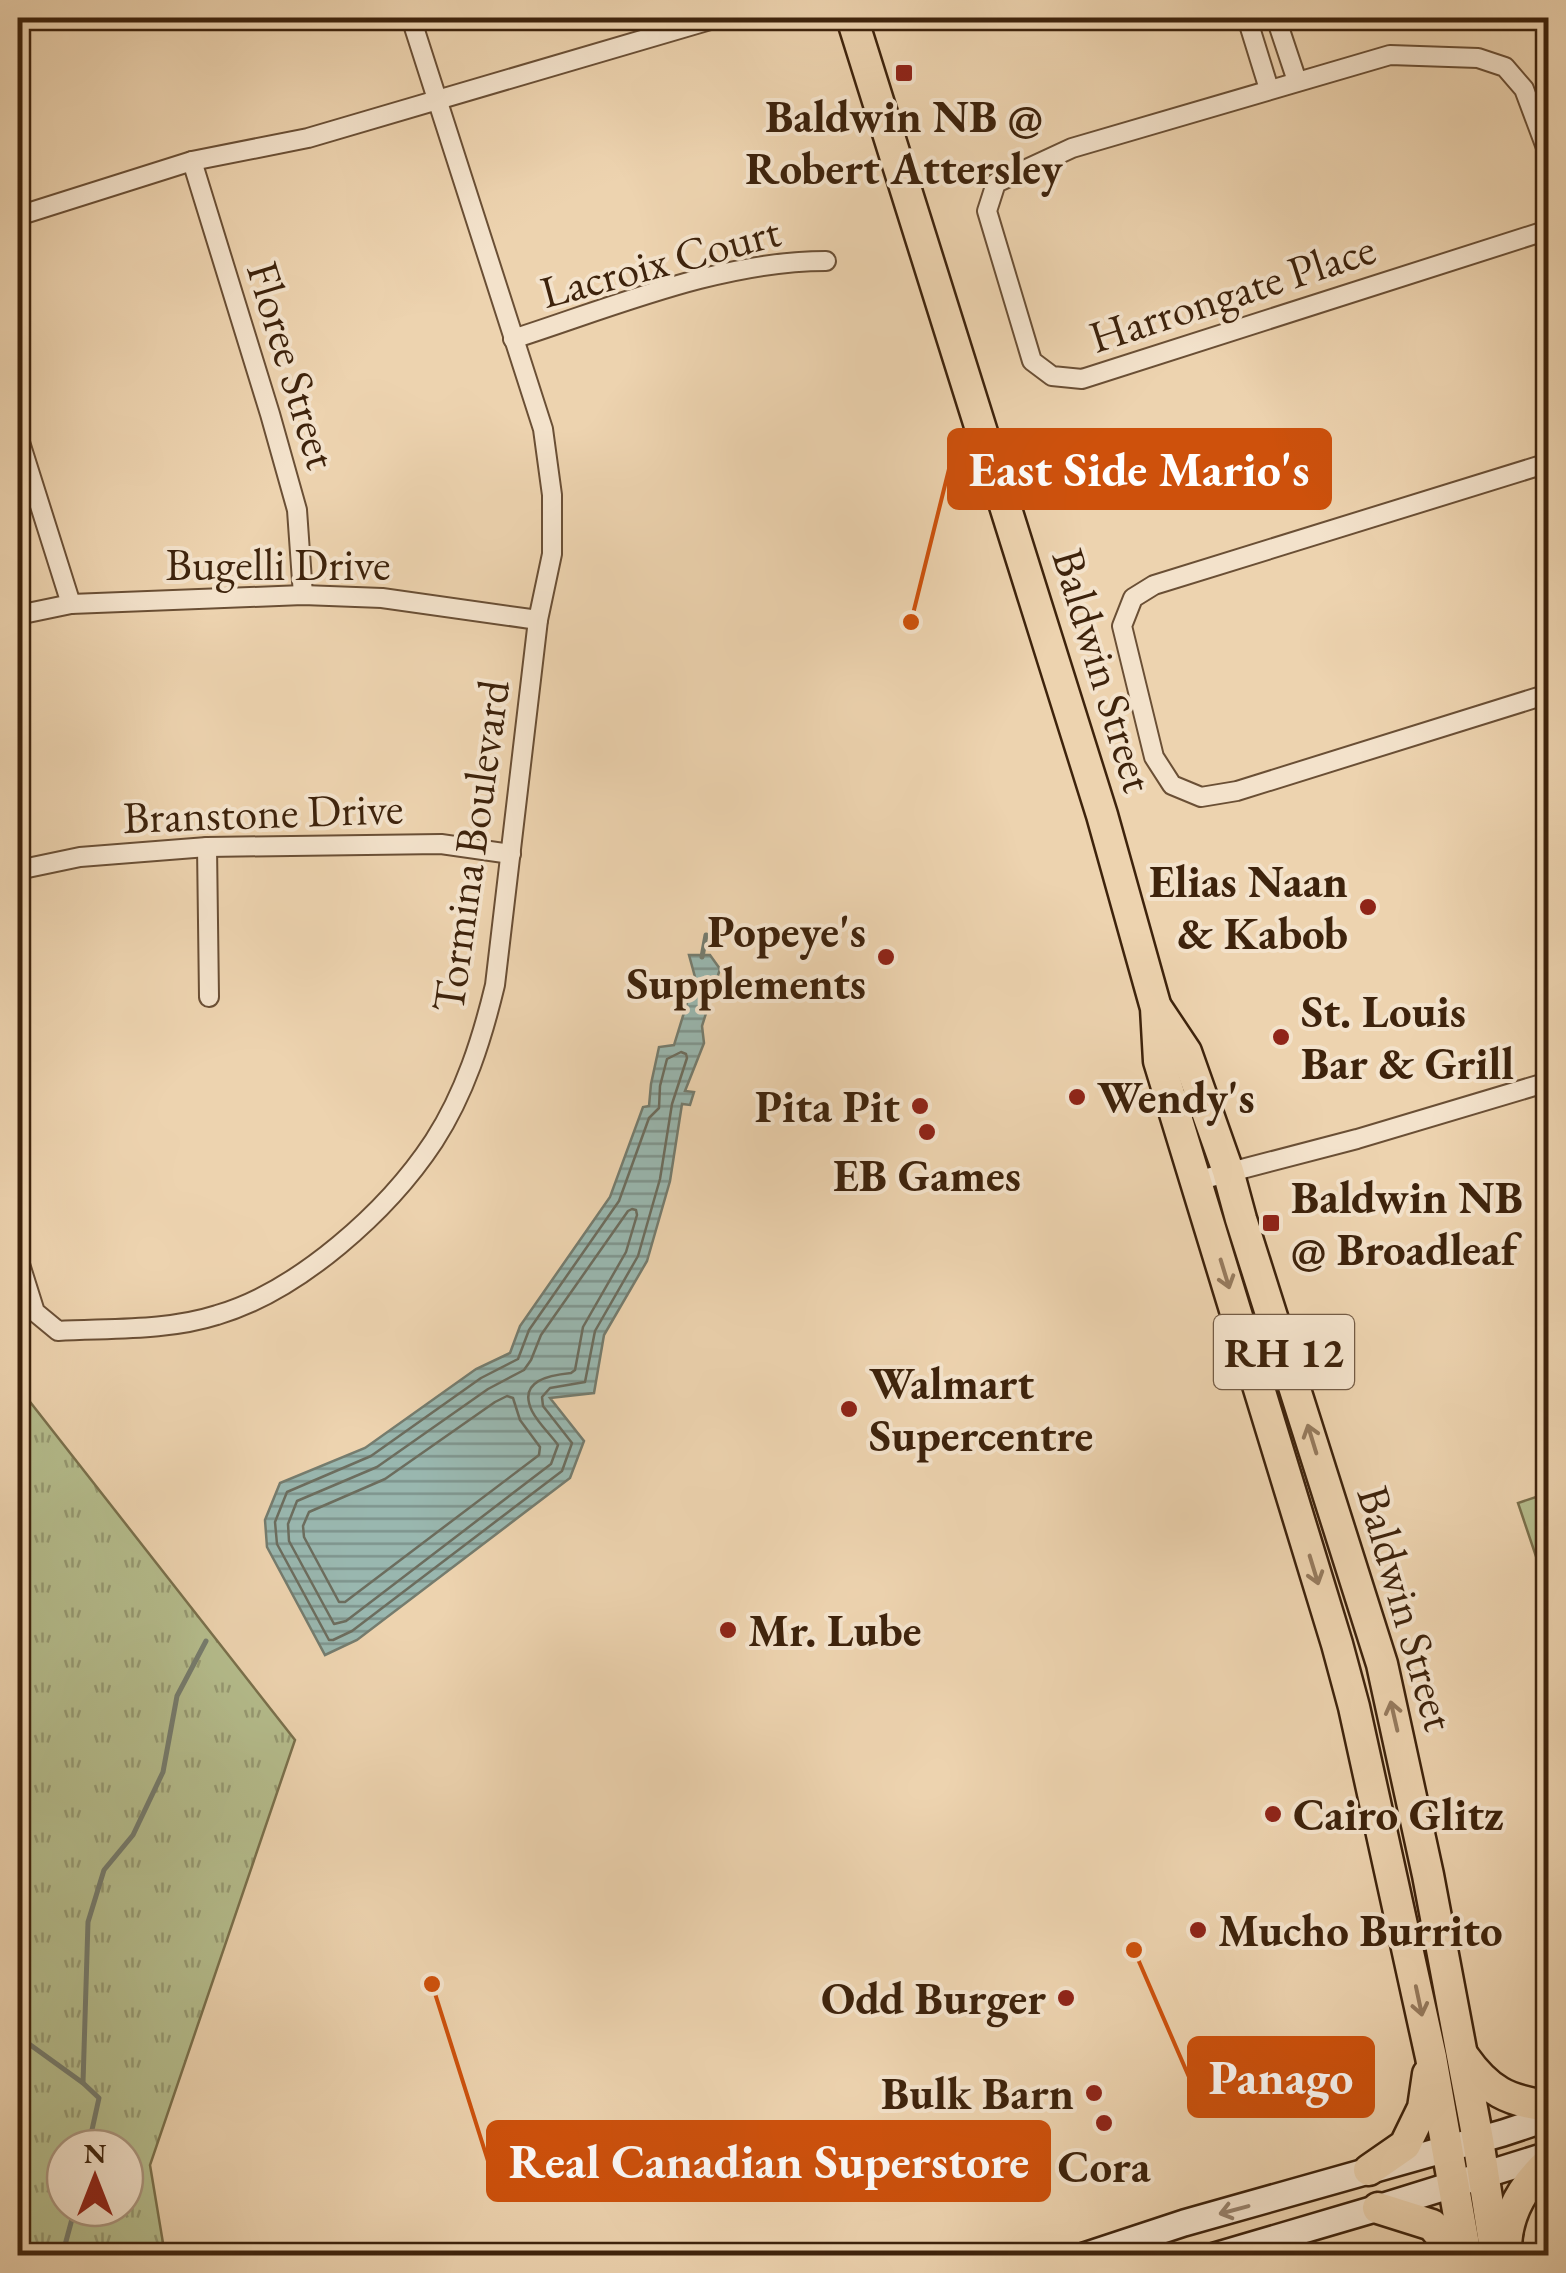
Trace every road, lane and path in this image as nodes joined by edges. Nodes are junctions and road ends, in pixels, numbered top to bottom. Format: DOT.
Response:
graph roads {
  1 [pos="410,18"];
  2 [pos="717,18"];
  3 [pos="852,18"];
  4 [pos="1247,18"];
  5 [pos="1276,18"];
  6 [pos="1297,81"];
  7 [pos="1269,90"];
  8 [pos="436,100"];
  9 [pos="1548,153"];
  10 [pos="192,161"];
  11 [pos="18,216"];
  12 [pos="1548,230"];
  13 [pos="826,261"];
  14 [pos="513,339"];
  15 [pos="18,436"];
  16 [pos="1548,463"];
  17 [pos="304,594"];
  18 [pos="71,604"];
  19 [pos="18,614"];
  20 [pos="538,620"];
  21 [pos="1548,694"];
  22 [pos="206,847"];
  23 [pos="511,854"];
  24 [pos="18,870"];
  25 [pos="209,997"];
  26 [pos="1156,1008"];
  27 [pos="1548,1082"];
  28 [pos="1228,1171"];
  29 [pos="1196,1181"];
  30 [pos="18,1258"];
  31 [pos="1446,2054"];
  32 [pos="1548,2106"];
  33 [pos="1548,2118"];
  34 [pos="1478,2140"];
  35 [pos="1446,2148"];
  36 [pos="1548,2155"];
  37 [pos="1548,2163"];
  38 [pos="1369,2170"];
  39 [pos="1484,2176"];
  40 [pos="1452,2185"];
  41 [pos="1378,2208"];
  42 [pos="1084,2256"];
  43 [pos="1215,2256"];
  44 [pos="1462,2256"];
  45 [pos="1496,2256"];
  46 [pos="1506,2256"];
  1 -- 8 [label="street, Tormina Boulevard"];
  2 -- 8 [label="street"];
  3 -- 26 [label="main road, Baldwin Street / RH 12"];
  4 -- 7 [label="street"];
  5 -- 6 [label="street"];
  6 -- 7 [label="street, Harrongate Place"];
  6 -- 9 [label="street, Harrongate Place"];
  7 -- 12 [label="street, Harrongate Place"];
  8 -- 10 [label="street"];
  8 -- 14 [label="street, Tormina Boulevard"];
  10 -- 11 [label="street"];
  10 -- 17 [label="street, Floree Street"];
  13 -- 14 [label="street, Lacroix Court"];
  14 -- 20 [label="street, Tormina Boulevard"];
  15 -- 18 [label="street"];
  16 -- 21 [label="street"];
  17 -- 18 [label="street, Bugelli Drive"];
  17 -- 20 [label="street, Bugelli Drive"];
  18 -- 19 [label="street, Bugelli Drive"];
  20 -- 23 [label="street, Tormina Boulevard"];
  22 -- 23 [label="street, Branstone Drive"];
  22 -- 24 [label="street, Branstone Drive"];
  22 -- 25 [label="street"];
  23 -- 30 [label="street, Tormina Boulevard"];
  26 -- 28 [label="main road, Baldwin Street / RH 12"];
  26 -- 29 [label="main road, Baldwin Street / RH 12"];
  27 -- 28 [label="street"];
  28 -- 29 [label="street"];
  31 -- 28 [label="main road, Baldwin Street / RH 12, one-way"];
  29 -- 31 [label="main road, Baldwin Street / RH 12, one-way"];
  31 -- 32 [label="main road"];
  31 -- 34 [label="main road, Baldwin Street / RH 12"];
  31 -- 35 [label="main road, Baldwin Street / RH 12"];
  31 -- 38 [label="main road"];
  33 -- 34 [label="main road"];
  34 -- 35 [label="main road"];
  34 -- 39 [label="main road, Baldwin Street / RH 12"];
  35 -- 38 [label="main road"];
  35 -- 40 [label="main road, Baldwin Street / RH 12"];
  36 -- 39 [label="main road"];
  37 -- 46 [label="main road"];
  38 -- 42 [label="main road, one-way"];
  39 -- 40 [label="main road"];
  39 -- 45 [label="main road, Baldwin Street / RH 12"];
  40 -- 41 [label="main road"];
  40 -- 44 [label="main road, RH 12"];
  41 -- 43 [label="main road"];
  41 -- 44 [label="main road"];
}
